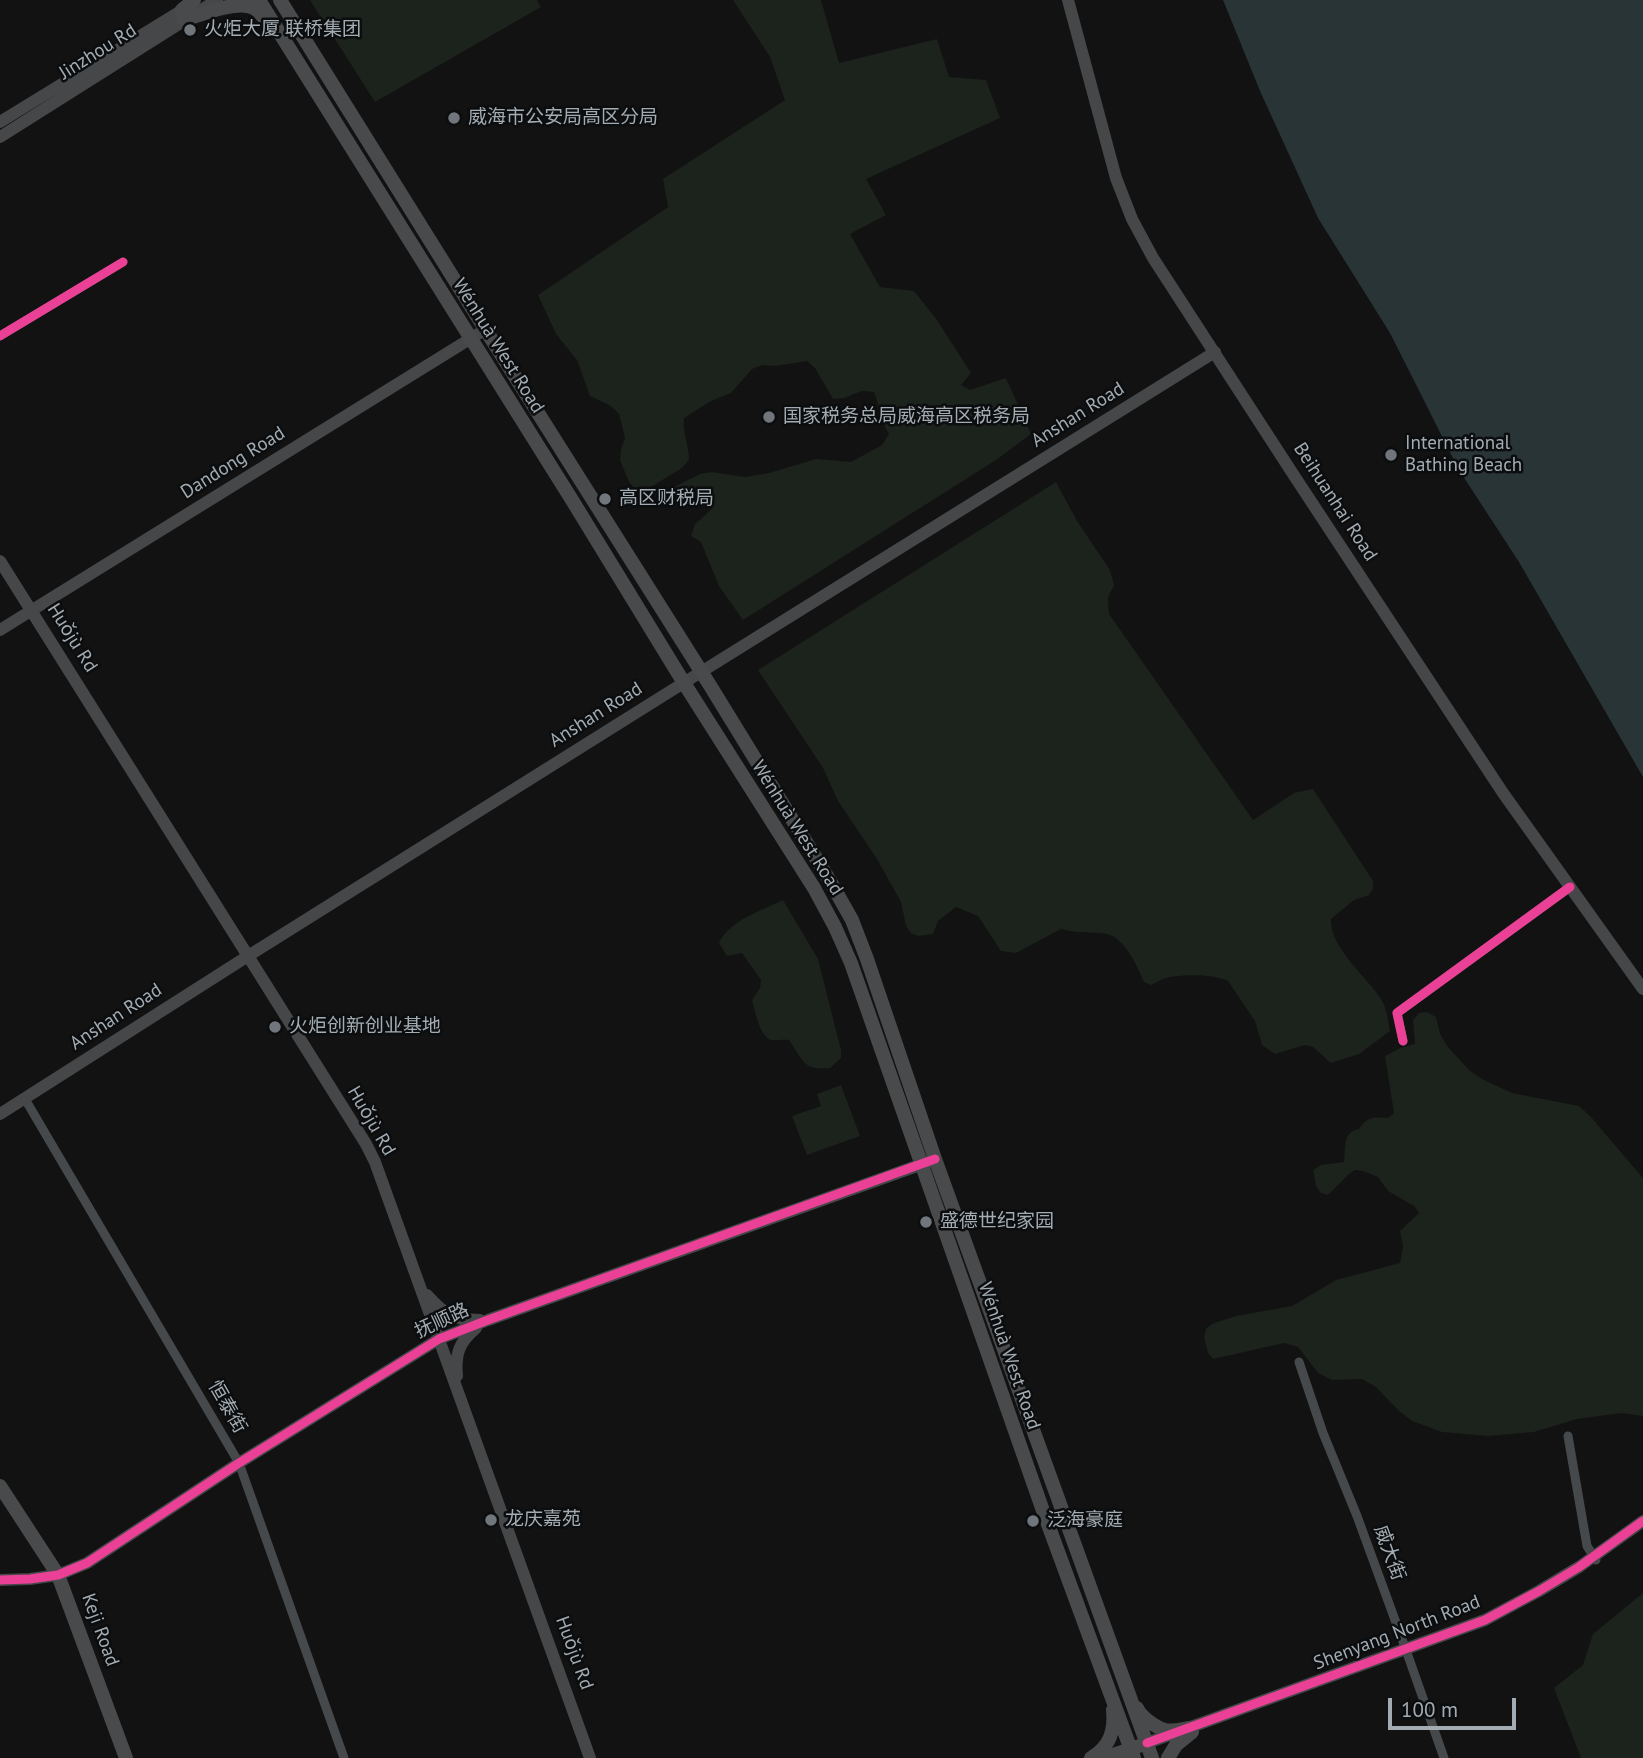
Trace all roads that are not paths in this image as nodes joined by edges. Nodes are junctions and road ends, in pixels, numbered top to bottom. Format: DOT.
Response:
graph roads {
  1 [pos="217,0"];
  2 [pos="259,0"];
  3 [pos="283,0"];
  4 [pos="1068,0"];
  5 [pos="190,8"];
  6 [pos="281,37"];
  7 [pos="0,122"];
  8 [pos="0,137"];
  9 [pos="123,262"];
  10 [pos="485,328"];
  11 [pos="0,336"];
  12 [pos="470,338"];
  13 [pos="1215,352"];
  14 [pos="0,561"];
  15 [pos="32,610"];
  16 [pos="0,630"];
  17 [pos="701,672"];
  18 [pos="684,683"];
  19 [pos="1570,887"];
  20 [pos="248,956"];
  21 [pos="1643,989"];
  22 [pos="1403,1041"];
  23 [pos="25,1099"];
  24 [pos="0,1114"];
  25 [pos="935,1159"];
  26 [pos="921,1164"];
  27 [pos="422,1290"];
  28 [pos="488,1320"];
  29 [pos="439,1339"];
  30 [pos="1299,1362"];
  31 [pos="458,1392"];
  32 [pos="1567,1436"];
  33 [pos="239,1462"];
  34 [pos="0,1486"];
  35 [pos="1643,1521"];
  36 [pos="1643,1529"];
  37 [pos="1595,1559"];
  38 [pos="58,1575"];
  39 [pos="0,1580"];
  40 [pos="1408,1654"];
  41 [pos="1128,1691"];
  42 [pos="1111,1695"];
  43 [pos="1191,1730"];
  44 [pos="1150,1751"];
  45 [pos="1132,1755"];
  46 [pos="126,1758"];
  47 [pos="344,1758"];
  48 [pos="590,1758"];
  49 [pos="1090,1758"];
  50 [pos="1104,1758"];
  51 [pos="1168,1758"];
  52 [pos="1444,1758"];
  1 -- 5 [label="main road, Jinzhou Rd"];
  2 -- 6 [label="main road, Wénhuà West Road"];
  3 -- 10 [label="main road, Wénhuà West Road"];
  4 -- 13 [label="main road, Beihuanhai Road"];
  5 -- 6 [label="main road"];
  5 -- 7 [label="main road, Jinzhou Rd"];
  5 -- 8 [label="main road, Jinzhou Rd"];
  6 -- 12 [label="main road, Wénhuà West Road"];
  9 -- 11 [label="street"];
  10 -- 12 [label="main road, Dandong Road"];
  10 -- 17 [label="main road, Wénhuà West Road"];
  12 -- 15 [label="main road, Dandong Road"];
  12 -- 18 [label="main road, Wénhuà West Road"];
  13 -- 17 [label="main road, Anshan Road"];
  13 -- 19 [label="main road, Beihuanhai Road"];
  14 -- 15 [label="main road, Huǒjù Rd"];
  15 -- 16 [label="main road, Dandong Road"];
  15 -- 20 [label="main road, Huǒjù Rd"];
  17 -- 18 [label="main road, Anshan Road"];
  17 -- 25 [label="main road, Wénhuà West Road"];
  18 -- 20 [label="main road, Anshan Road"];
  18 -- 26 [label="main road, Wénhuà West Road"];
  19 -- 21 [label="main road, Beihuanhai Road"];
  19 -- 22 [label="street"];
  20 -- 23 [label="main road, Anshan Road"];
  20 -- 27 [label="main road, Huǒjù Rd"];
  23 -- 24 [label="main road, Anshan Road"];
  23 -- 33 [label="street, 恒泰街"];
  25 -- 26 [label="main road, 抚顺路"];
  25 -- 41 [label="main road, Wénhuà West Road"];
  26 -- 28 [label="main road, 抚顺路"];
  26 -- 42 [label="main road, Wénhuà West Road"];
  27 -- 28 [label="main road"];
  27 -- 29 [label="main road, Huǒjù Rd"];
  28 -- 29 [label="main road, 抚顺路"];
  28 -- 31 [label="main road"];
  29 -- 31 [label="main road, Huǒjù Rd"];
  29 -- 33 [label="main road, 抚顺路"];
  30 -- 40 [label="street, 威大街"];
  31 -- 48 [label="main road, Huǒjù Rd"];
  32 -- 37 [label="street"];
  33 -- 38 [label="main road, 抚顺路"];
  33 -- 47 [label="street, 恒泰街"];
  34 -- 38 [label="main road, Keji Road"];
  35 -- 37 [label="main road, Shenyang North Road"];
  36 -- 37 [label="main road, Shenyang North Road"];
  37 -- 40 [label="main road, Shenyang North Road"];
  38 -- 39 [label="main road, 抚顺路"];
  38 -- 46 [label="main road, Keji Road"];
  40 -- 43 [label="main road, Shenyang North Road"];
  40 -- 52 [label="street, 威大街"];
  41 -- 43 [label="main road"];
  41 -- 44 [label="main road, Wénhuà West Road"];
  42 -- 45 [label="main road, Wénhuà West Road"];
  42 -- 49 [label="main road"];
  43 -- 44 [label="main road, Shenyang North Road"];
  43 -- 51 [label="main road"];
  44 -- 45 [label="main road, Shenyang North Road"];
  45 -- 50 [label="main road, Shenyang North Road"];
}
